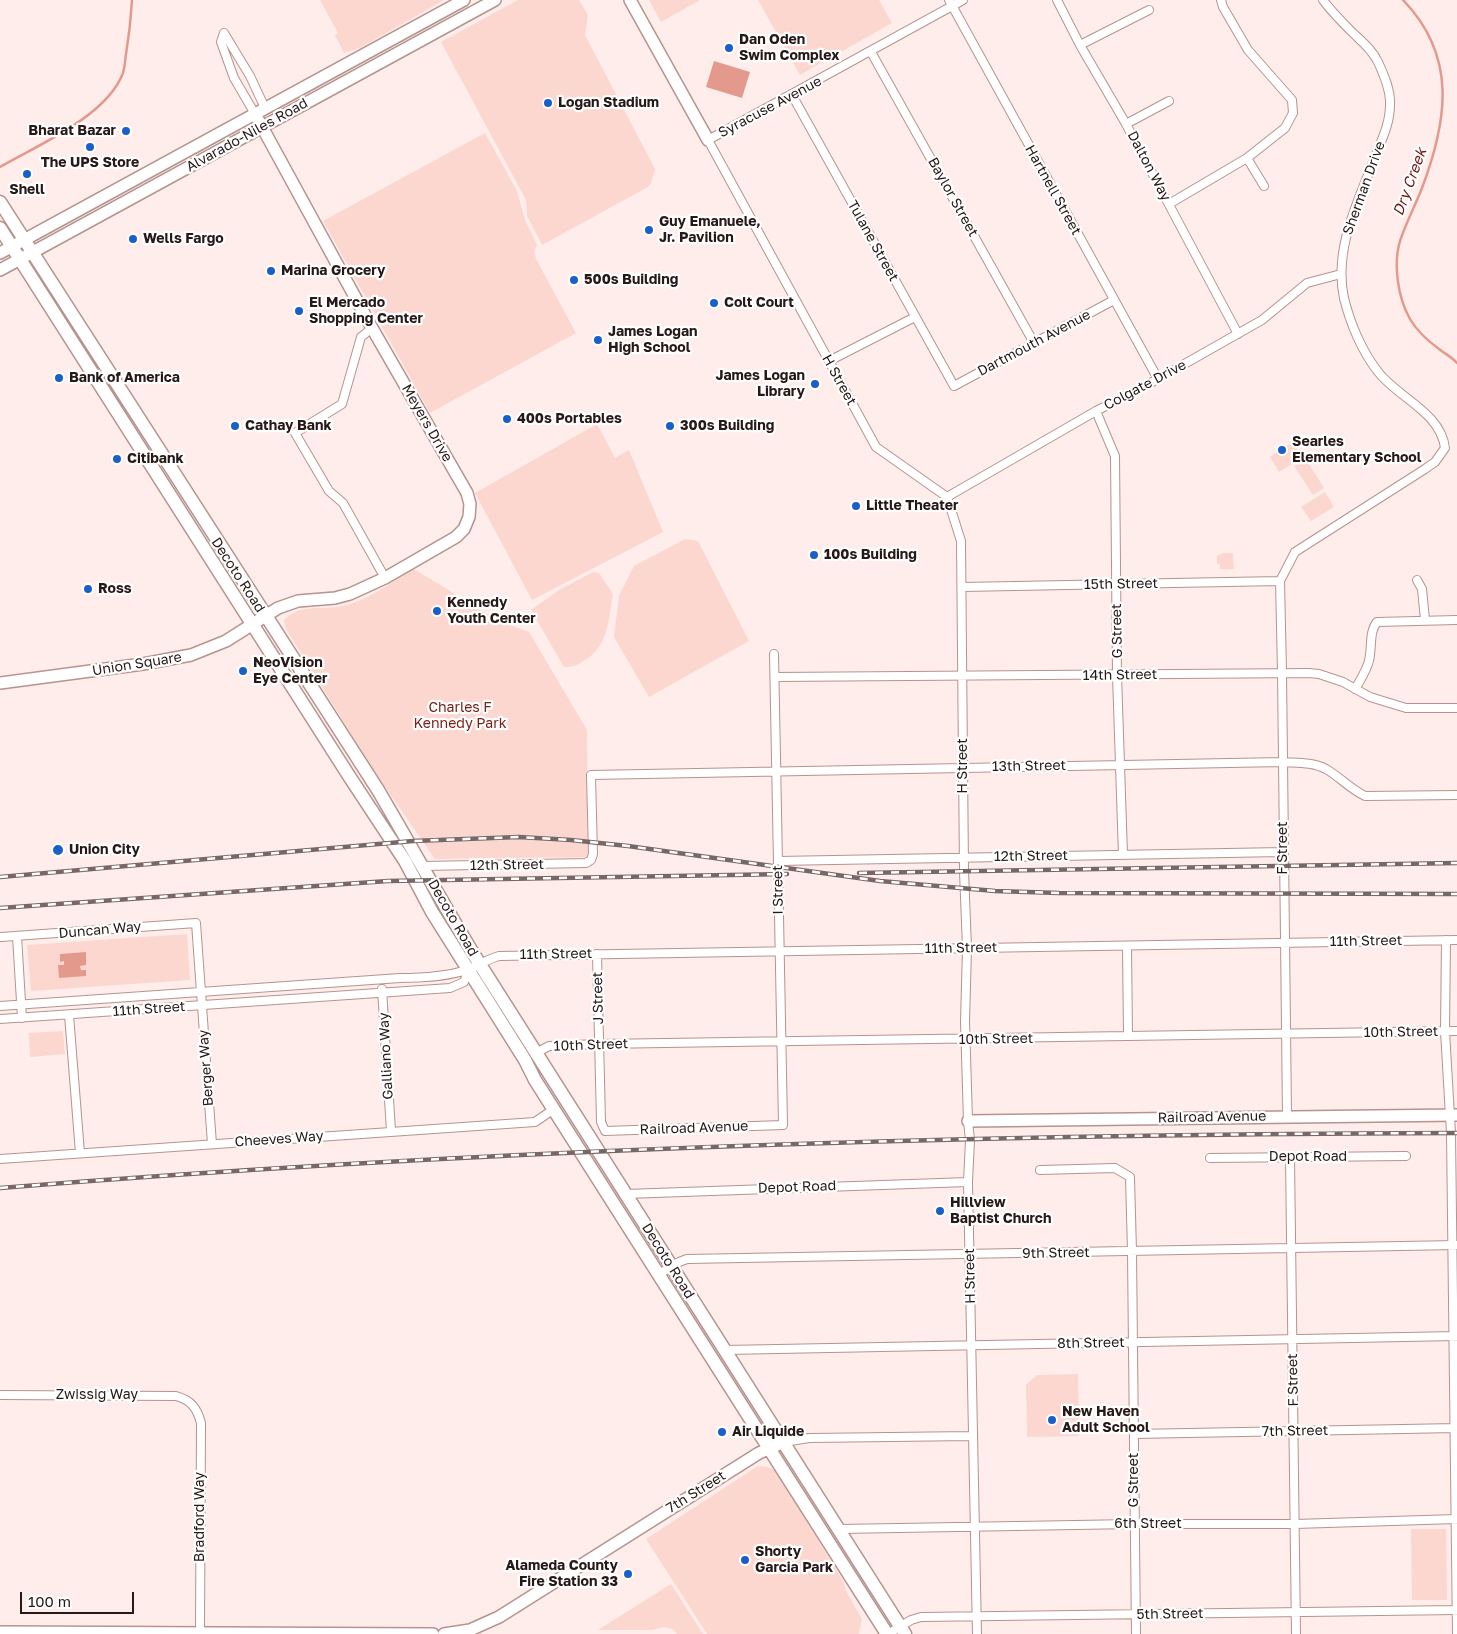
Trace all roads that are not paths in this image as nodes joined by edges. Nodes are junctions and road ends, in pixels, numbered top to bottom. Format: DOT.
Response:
graph roads {
  1 [pos="464,0"];
  2 [pos="495,0"];
  3 [pos="630,0"];
  4 [pos="963,0"];
  5 [pos="1057,0"];
  6 [pos="1221,0"];
  7 [pos="1323,0"];
  8 [pos="951,3"];
  9 [pos="1149,10"];
  10 [pos="1080,45"];
  11 [pos="871,52"];
  12 [pos="792,95"];
  13 [pos="1168,101"];
  14 [pos="260,111"];
  15 [pos="1126,124"];
  16 [pos="263,127"];
  17 [pos="708,140"];
  18 [pos="1248,158"];
  19 [pos="1264,186"];
  20 [pos="0,202"];
  21 [pos="1169,204"];
  22 [pos="0,228"];
  23 [pos="24,240"];
  24 [pos="12,247"];
  25 [pos="0,253"];
  26 [pos="32,253"];
  27 [pos="19,260"];
  28 [pos="0,270"];
  29 [pos="1341,274"];
  30 [pos="1114,300"];
  31 [pos="915,317"];
  32 [pos="372,328"];
  33 [pos="1238,334"];
  34 [pos="1034,343"];
  35 [pos="829,361"];
  36 [pos="93,374"];
  37 [pos="1158,379"];
  38 [pos="954,386"];
  39 [pos="1096,411"];
  40 [pos="136,415"];
  41 [pos="124,424"];
  42 [pos="180,484"];
  43 [pos="947,497"];
  44 [pos="385,578"];
  45 [pos="1417,580"];
  46 [pos="1280,581"];
  47 [pos="1116,584"];
  48 [pos="962,587"];
  49 [pos="265,616"];
  50 [pos="1425,620"];
  51 [pos="1457,620"];
  52 [pos="252,624"];
  53 [pos="774,654"];
  54 [pos="1282,672"];
  55 [pos="1117,675"];
  56 [pos="962,676"];
  57 [pos="775,677"];
  58 [pos="0,683"];
  59 [pos="1356,689"];
  60 [pos="1457,708"];
  61 [pos="1283,762"];
  62 [pos="1120,764"];
  63 [pos="963,768"];
  64 [pos="775,771"];
  65 [pos="1457,795"];
  66 [pos="1283,852"];
  67 [pos="1123,855"];
  68 [pos="964,857"];
  69 [pos="591,860"];
  70 [pos="778,861"];
  71 [pos="423,866"];
  72 [pos="17,936"];
  73 [pos="1,937"];
  74 [pos="1446,940"];
  75 [pos="1457,940"];
  76 [pos="1284,943"];
  77 [pos="1127,946"];
  78 [pos="967,948"];
  79 [pos="780,951"];
  80 [pos="597,954"];
  81 [pos="474,967"];
  82 [pos="381,980"];
  83 [pos="201,992"];
  84 [pos="382,992"];
  85 [pos="21,1004"];
  86 [pos="202,1004"];
  87 [pos="0,1006"];
  88 [pos="70,1014"];
  89 [pos="22,1018"];
  90 [pos="0,1019"];
  91 [pos="1445,1031"];
  92 [pos="1457,1031"];
  93 [pos="1286,1034"];
  94 [pos="1128,1036"];
  95 [pos="966,1040"];
  96 [pos="781,1042"];
  97 [pos="599,1044"];
  98 [pos="536,1053"];
  99 [pos="554,1109"];
  100 [pos="1453,1115"];
  101 [pos="1287,1116"];
  102 [pos="968,1120"];
  103 [pos="783,1125"];
  104 [pos="390,1131"];
  105 [pos="605,1131"];
  106 [pos="212,1144"];
  107 [pos="80,1153"];
  108 [pos="1406,1156"];
  109 [pos="1290,1157"];
  110 [pos="1210,1158"];
  111 [pos="0,1159"];
  112 [pos="1040,1170"];
  113 [pos="968,1182"];
  114 [pos="626,1194"];
  115 [pos="1454,1245"];
  116 [pos="1291,1249"];
  117 [pos="1132,1252"];
  118 [pos="970,1254"];
  119 [pos="672,1266"];
  120 [pos="659,1274"];
  121 [pos="1454,1336"];
  122 [pos="1292,1339"];
  123 [pos="1132,1342"];
  124 [pos="971,1345"];
  125 [pos="725,1350"];
  126 [pos="0,1395"];
  127 [pos="193,1404"];
  128 [pos="1455,1428"];
  129 [pos="1294,1432"];
  130 [pos="1134,1434"];
  131 [pos="972,1436"];
  132 [pos="784,1442"];
  133 [pos="769,1448"];
  134 [pos="1456,1519"];
  135 [pos="1134,1524"];
  136 [pos="1295,1524"];
  137 [pos="974,1526"];
  138 [pos="839,1529"];
  139 [pos="1457,1610"];
  140 [pos="1296,1613"];
  141 [pos="1135,1614"];
  142 [pos="977,1616"];
  143 [pos="903,1630"];
  144 [pos="0,1632"];
  145 [pos="200,1633"];
  146 [pos="434,1634"];
  147 [pos="444,1634"];
  148 [pos="887,1634"];
  149 [pos="977,1634"];
  150 [pos="1136,1634"];
  151 [pos="1296,1634"];
  152 [pos="1457,1634"];
  1 -- 14 [label="street, Alvarado-Niles Road"];
  2 -- 16 [label="street, Alvarado-Niles Road"];
  3 -- 17 [label="street, H Street"];
  4 -- 8 [label="street, Syracuse Avenue"];
  5 -- 10 [label="street, Dalton Way"];
  6 -- 18 [label="street"];
  7 -- 29 [label="street, Sherman Drive"];
  8 -- 11 [label="street, Syracuse Avenue"];
  8 -- 30 [label="street, Hartnell Street"];
  9 -- 10 [label="street"];
  10 -- 15 [label="street, Dalton Way"];
  11 -- 12 [label="street, Syracuse Avenue"];
  11 -- 34 [label="street, Baylor Street"];
  12 -- 17 [label="street, Syracuse Avenue"];
  12 -- 31 [label="street, Tulane Street"];
  13 -- 15 [label="street"];
  14 -- 14 [label="street"];
  14 -- 16 [label="street, Meyers Drive"];
  14 -- 23 [label="street, Alvarado-Niles Road"];
  15 -- 21 [label="street, Dalton Way"];
  16 -- 26 [label="street, Alvarado-Niles Road"];
  16 -- 32 [label="street, Meyers Drive"];
  17 -- 35 [label="street, H Street"];
  18 -- 19 [label="street"];
  18 -- 21 [label="street"];
  20 -- 23 [label="main road, Decoto Road"];
  21 -- 33 [label="street, Dalton Way"];
  22 -- 24 [label="main road, Decoto Road"];
  23 -- 24 [label="street, Alvarado-Niles Road"];
  23 -- 26 [label="main road, Decoto Road"];
  24 -- 25 [label="street, Alvarado-Niles Road"];
  24 -- 27 [label="main road, Decoto Road"];
  26 -- 27 [label="street, Alvarado-Niles Road"];
  26 -- 40 [label="main road, Decoto Road"];
  27 -- 28 [label="street, Alvarado-Niles Road"];
  27 -- 36 [label="main road, Decoto Road"];
  29 -- 33 [label="street, Colgate Drive"];
  29 -- 46 [label="street, Sherman Drive"];
  30 -- 34 [label="street, Dartmouth Avenue"];
  30 -- 37 [label="street, Hartnell Street"];
  31 -- 35 [label="street"];
  31 -- 38 [label="street, Tulane Street"];
  32 -- 44 [label="street"];
  32 -- 44 [label="street, Meyers Drive"];
  33 -- 37 [label="street, Colgate Drive"];
  34 -- 38 [label="street, Dartmouth Avenue"];
  35 -- 43 [label="street, H Street"];
  36 -- 40 [label="main road"];
  36 -- 41 [label="main road, Decoto Road"];
  37 -- 39 [label="street, Colgate Drive"];
  39 -- 43 [label="street, Colgate Drive"];
  39 -- 47 [label="street, G Street"];
  40 -- 42 [label="main road, Decoto Road"];
  41 -- 42 [label="main road"];
  41 -- 52 [label="main road, Decoto Road"];
  42 -- 49 [label="main road, Decoto Road"];
  43 -- 48 [label="street, H Street"];
  44 -- 49 [label="street, Meyers Drive"];
  45 -- 50 [label="street"];
  46 -- 47 [label="street, 15th Street"];
  46 -- 54 [label="street, F Street"];
  47 -- 48 [label="street, 15th Street"];
  47 -- 55 [label="street, G Street"];
  48 -- 56 [label="street, H Street"];
  49 -- 52 [label="street, Union Square"];
  49 -- 71 [label="main road, Decoto Road"];
  50 -- 51 [label="street"];
  50 -- 59 [label="street"];
  52 -- 58 [label="street, Union Square"];
  52 -- 81 [label="main road, Decoto Road"];
  53 -- 57 [label="street, I Street"];
  54 -- 55 [label="street, 14th Street"];
  54 -- 59 [label="street, 14th Street"];
  54 -- 61 [label="street, F Street"];
  55 -- 56 [label="street, 14th Street"];
  55 -- 62 [label="street, G Street"];
  56 -- 57 [label="street, 14th Street"];
  56 -- 63 [label="street, H Street"];
  57 -- 64 [label="street, I Street"];
  59 -- 60 [label="street, 14th Street"];
  61 -- 62 [label="street, 13th Street"];
  61 -- 65 [label="street, 13th Street"];
  61 -- 66 [label="street, F Street"];
  62 -- 63 [label="street, 13th Street"];
  62 -- 67 [label="street, G Street"];
  63 -- 64 [label="street, 13th Street"];
  63 -- 68 [label="street, H Street"];
  64 -- 69 [label="street, 13th Street"];
  64 -- 70 [label="street, I Street"];
  66 -- 67 [label="street, 12th Street"];
  66 -- 76 [label="street, F Street"];
  67 -- 68 [label="street, 12th Street"];
  68 -- 70 [label="street, 12th Street"];
  68 -- 78 [label="street, H Street"];
  69 -- 71 [label="street, 12th Street"];
  70 -- 79 [label="street, I Street"];
  71 -- 81 [label="main road, Decoto Road"];
  72 -- 73 [label="street"];
  72 -- 83 [label="street, Duncan Way"];
  72 -- 85 [label="street"];
  74 -- 75 [label="street, 11th Street"];
  74 -- 76 [label="street, 11th Street"];
  74 -- 91 [label="street"];
  76 -- 77 [label="street, 11th Street"];
  76 -- 93 [label="street, F Street"];
  77 -- 78 [label="street, 11th Street"];
  77 -- 94 [label="street"];
  78 -- 79 [label="street, 11th Street"];
  78 -- 95 [label="street, H Street"];
  79 -- 80 [label="street, 11th Street"];
  79 -- 96 [label="street, I Street"];
  80 -- 81 [label="street, 11th Street"];
  80 -- 97 [label="street, J Street"];
  81 -- 82 [label="street, 11th Street"];
  81 -- 84 [label="street, 11th Street"];
  81 -- 98 [label="main road, Decoto Road"];
  81 -- 99 [label="main road, Decoto Road"];
  82 -- 83 [label="street, 11th Street"];
  82 -- 84 [label="street, Galliano Way"];
  83 -- 85 [label="street, 11th Street"];
  83 -- 86 [label="street, Berger Way"];
  84 -- 86 [label="street, 11th Street"];
  84 -- 104 [label="street, Galliano Way"];
  85 -- 87 [label="street, 11th Street"];
  85 -- 89 [label="street"];
  86 -- 88 [label="street, 11th Street"];
  86 -- 106 [label="street, Berger Way"];
  88 -- 89 [label="street, 11th Street"];
  88 -- 107 [label="street"];
  89 -- 90 [label="street, 11th Street"];
  91 -- 92 [label="street, 10th Street"];
  91 -- 93 [label="street, 10th Street"];
  91 -- 100 [label="street"];
  93 -- 94 [label="street, 10th Street"];
  93 -- 101 [label="street, F Street"];
  94 -- 95 [label="street, 10th Street"];
  95 -- 96 [label="street, 10th Street"];
  95 -- 102 [label="street, H Street"];
  96 -- 97 [label="street, 10th Street"];
  96 -- 103 [label="street, I Street"];
  97 -- 98 [label="street, 10th Street"];
  97 -- 105 [label="street, J Street"];
  98 -- 114 [label="main road, Decoto Road"];
  99 -- 104 [label="street, Cheeves Way"];
  99 -- 120 [label="main road, Decoto Road"];
  100 -- 101 [label="street, Railroad Avenue"];
  100 -- 115 [label="street"];
  101 -- 102 [label="street, Railroad Avenue"];
  102 -- 113 [label="street, H Street"];
  103 -- 105 [label="street, Railroad Avenue"];
  104 -- 106 [label="street, Cheeves Way"];
  106 -- 107 [label="street, Cheeves Way"];
  107 -- 111 [label="street, Cheeves Way"];
  108 -- 109 [label="street, Depot Road"];
  109 -- 110 [label="street, Depot Road"];
  109 -- 116 [label="street, F Street"];
  112 -- 117 [label="street, G Street"];
  113 -- 114 [label="street, Depot Road"];
  113 -- 118 [label="street, H Street"];
  114 -- 119 [label="main road, Decoto Road"];
  115 -- 116 [label="street, 9th Street"];
  115 -- 121 [label="street"];
  116 -- 117 [label="street, 9th Street"];
  116 -- 122 [label="street, F Street"];
  117 -- 118 [label="street, 9th Street"];
  117 -- 123 [label="street, G Street"];
  118 -- 119 [label="street, 9th Street"];
  118 -- 124 [label="street, H Street"];
  119 -- 120 [label="street, 9th Street"];
  119 -- 125 [label="main road, Decoto Road"];
  120 -- 133 [label="main road, Decoto Road"];
  121 -- 122 [label="street, 8th Street"];
  121 -- 128 [label="street"];
  122 -- 123 [label="street, 8th Street"];
  122 -- 129 [label="street, F Street"];
  123 -- 124 [label="street, 8th Street"];
  123 -- 130 [label="street, G Street"];
  124 -- 125 [label="street, 8th Street"];
  124 -- 131 [label="street, H Street"];
  125 -- 132 [label="main road, Decoto Road"];
  126 -- 127 [label="street, Zwissig Way"];
  127 -- 145 [label="street, Bradford Way"];
  128 -- 129 [label="street, 7th Street"];
  128 -- 134 [label="street"];
  129 -- 130 [label="street, 7th Street"];
  129 -- 136 [label="street, F Street"];
  130 -- 135 [label="street, G Street"];
  131 -- 132 [label="street, 7th Street"];
  131 -- 137 [label="street, H Street"];
  132 -- 133 [label="street, 7th Street"];
  132 -- 138 [label="main road, Decoto Road"];
  133 -- 147 [label="street, 7th Street"];
  133 -- 148 [label="main road, Decoto Road"];
  134 -- 136 [label="street, 6th Street"];
  134 -- 139 [label="street"];
  135 -- 136 [label="street, 6th Street"];
  135 -- 137 [label="street, 6th Street"];
  135 -- 141 [label="street, G Street"];
  136 -- 140 [label="street, F Street"];
  137 -- 138 [label="street, 6th Street"];
  137 -- 142 [label="street, H Street"];
  138 -- 143 [label="main road, Decoto Road"];
  139 -- 140 [label="street, 5th Street"];
  139 -- 152 [label="street"];
  140 -- 141 [label="street, 5th Street"];
  140 -- 151 [label="street, F Street"];
  141 -- 142 [label="street, 5th Street"];
  141 -- 150 [label="street, G Street"];
  142 -- 143 [label="street, 5th Street"];
  142 -- 149 [label="street, H Street"];
  143 -- 148 [label="street, 5th Street"];
  144 -- 145 [label="street"];
  145 -- 146 [label="street"];
}
